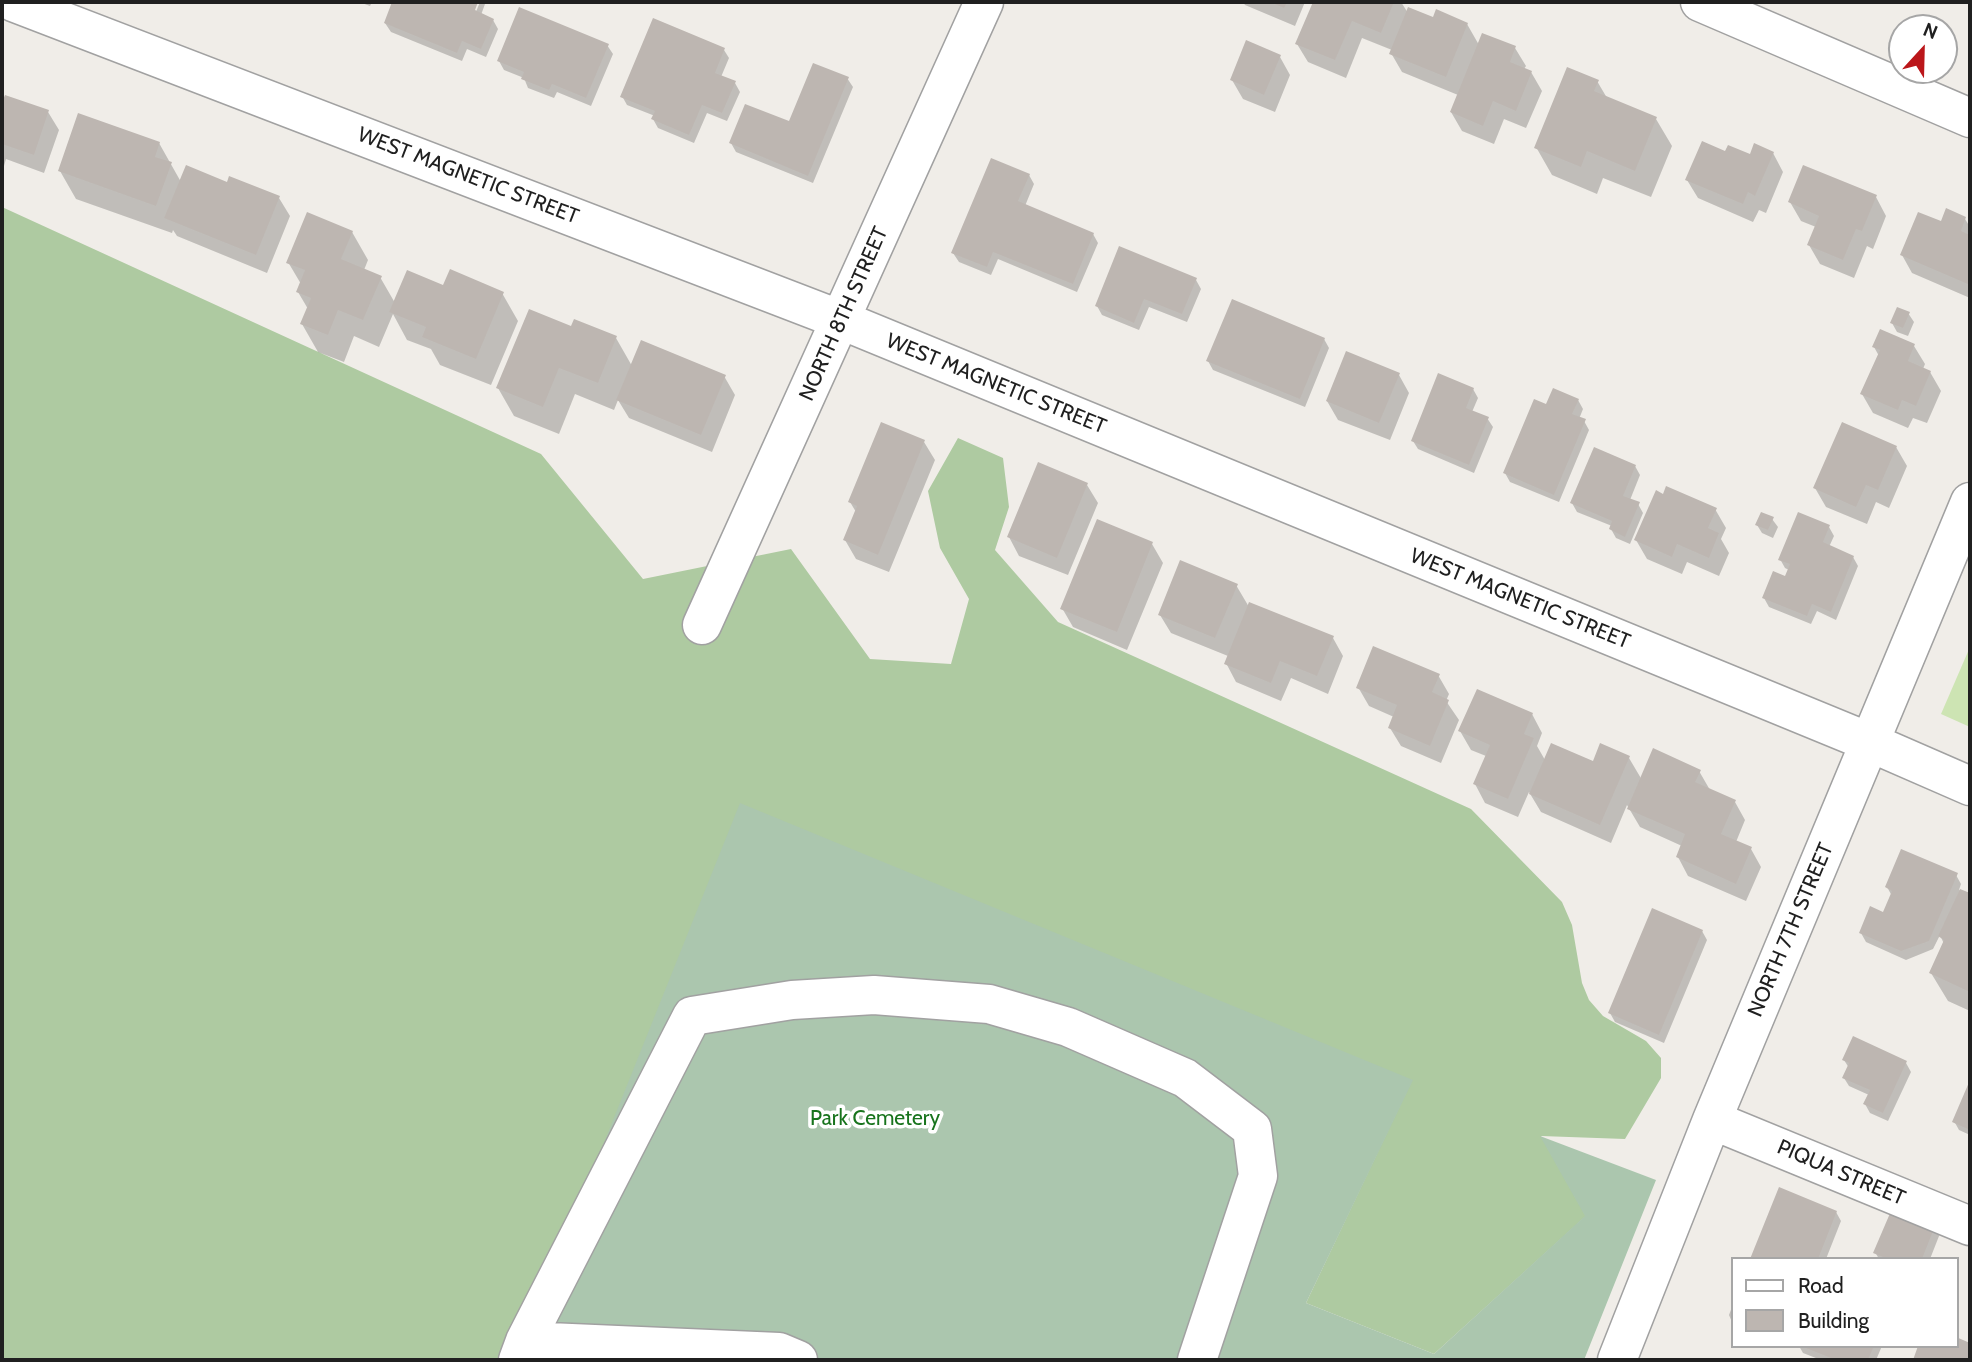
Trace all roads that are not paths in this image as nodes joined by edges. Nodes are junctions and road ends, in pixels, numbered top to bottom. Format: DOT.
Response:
graph roads {
  1 [pos="13,2"];
  2 [pos="984,2"];
  3 [pos="1700,2"];
  4 [pos="1970,118"];
  5 [pos="841,320"];
  6 [pos="1970,502"];
  7 [pos="702,625"];
  8 [pos="1869,741"];
  9 [pos="1970,786"];
  10 [pos="1712,1120"];
  11 [pos="1970,1226"];
  12 [pos="521,1350"];
  13 [pos="798,1360"];
  14 [pos="1198,1360"];
  15 [pos="1619,1360"];
  1 -- 5 [label="street, WEST MAGNETIC STREET"];
  2 -- 5 [label="street, NORTH 8TH STREET"];
  3 -- 4 [label="street"];
  5 -- 7 [label="street, NORTH 8TH STREET"];
  5 -- 8 [label="street, WEST MAGNETIC STREET"];
  6 -- 8 [label="street, NORTH 7TH STREET"];
  8 -- 9 [label="street, WEST MAGNETIC STREET"];
  8 -- 10 [label="street, NORTH 7TH STREET"];
  10 -- 11 [label="street, PIQUA STREET"];
  10 -- 15 [label="street, NORTH 7TH STREET"];
  12 -- 13 [label="street"];
  12 -- 14 [label="street"];
}
